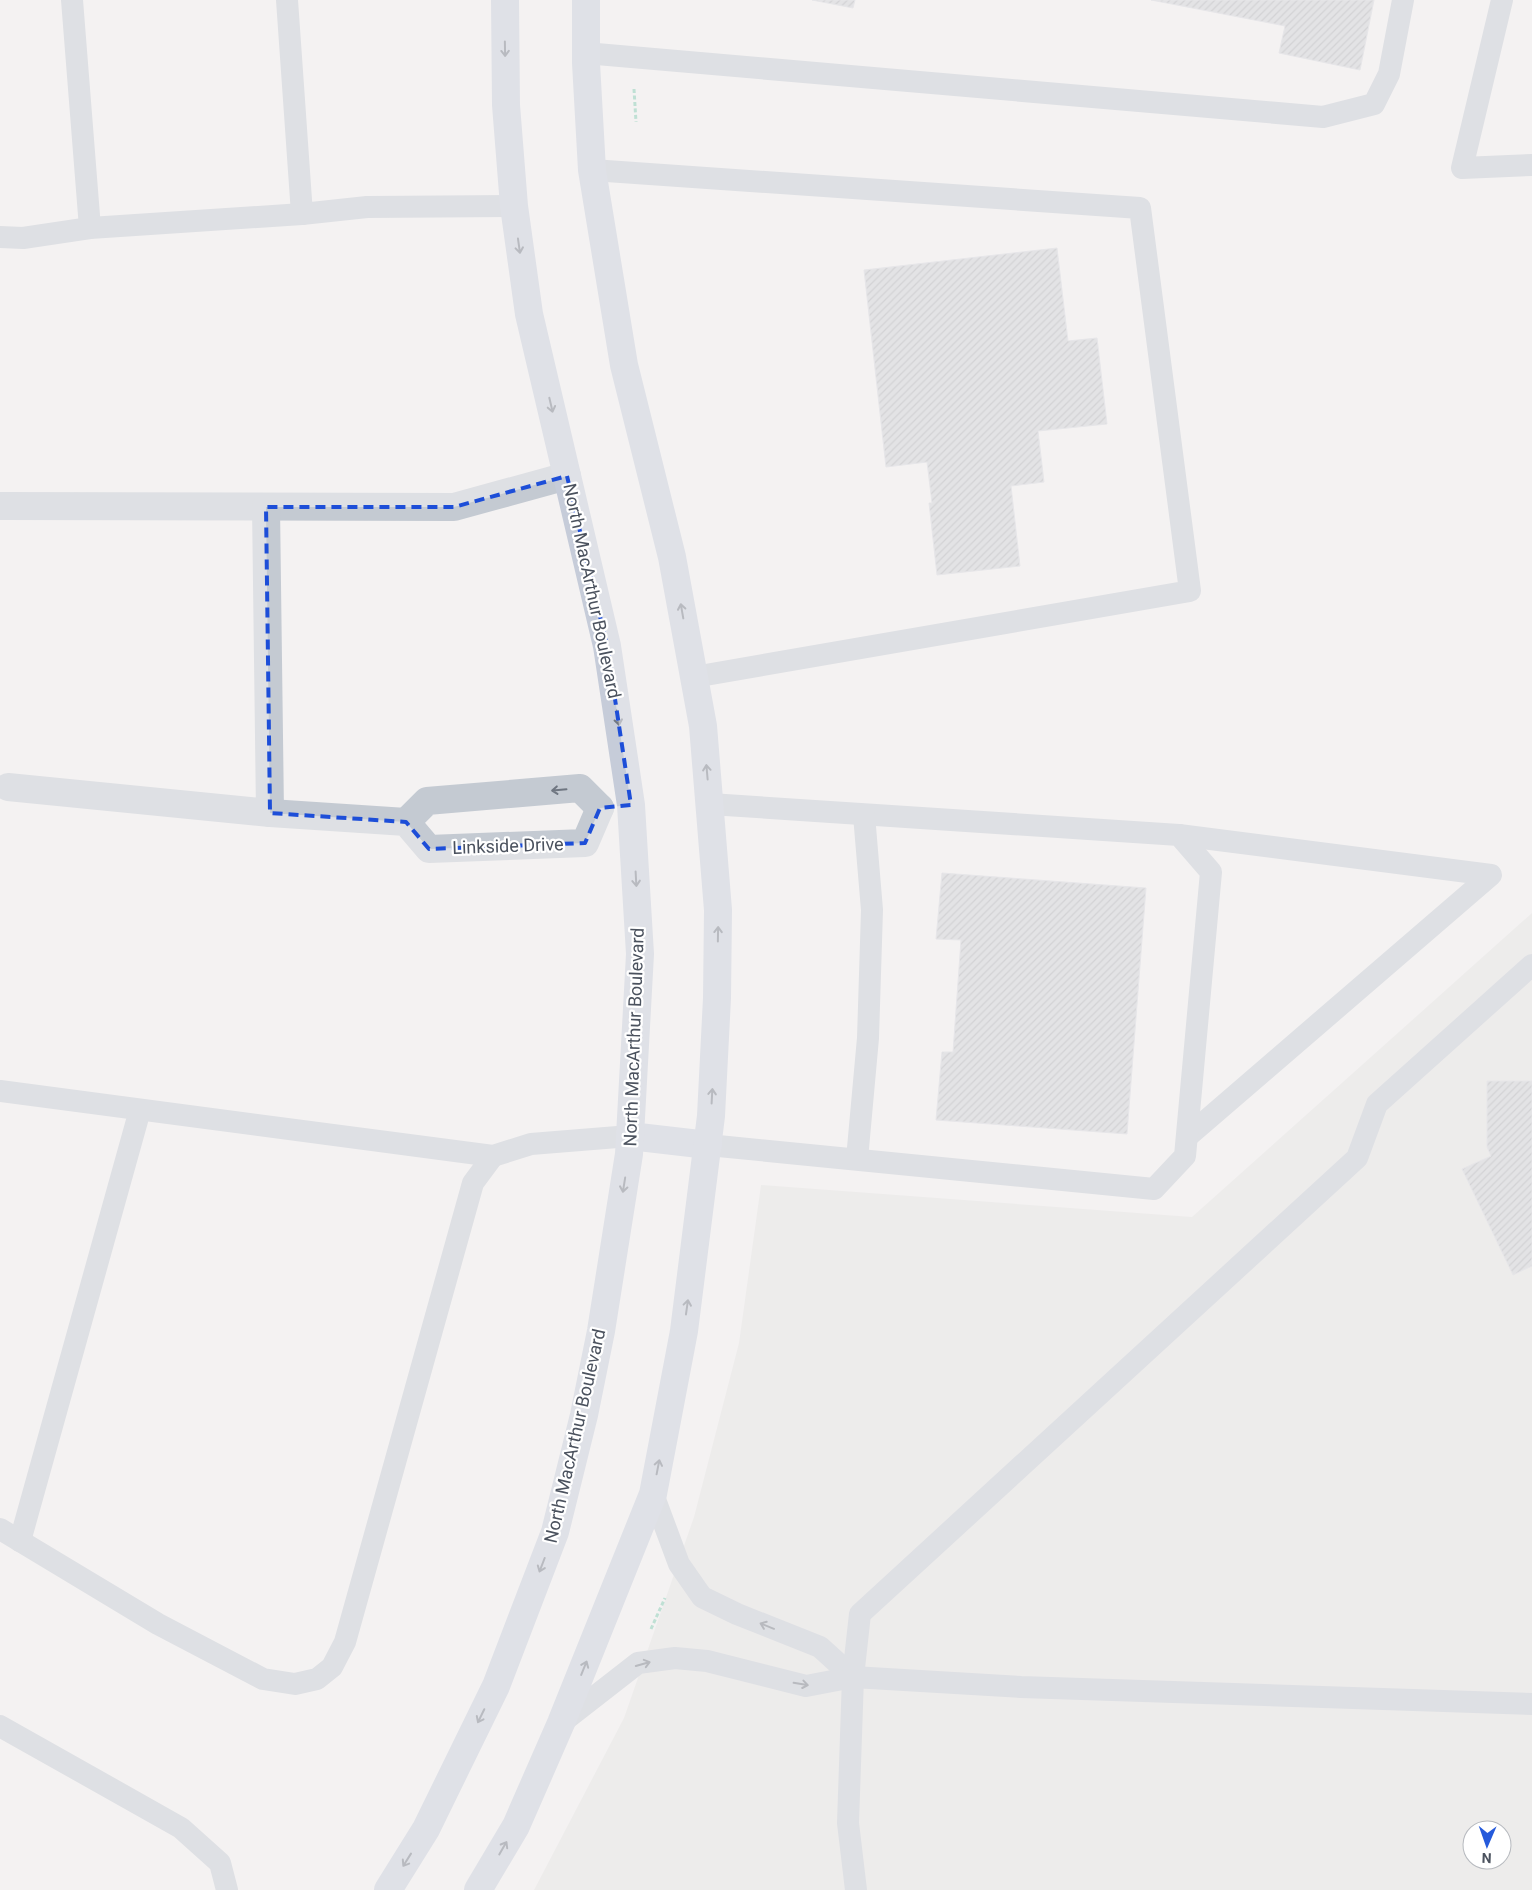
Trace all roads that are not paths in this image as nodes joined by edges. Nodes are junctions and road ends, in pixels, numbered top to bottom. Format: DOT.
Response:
graph roads {
  1 [pos="72,0"];
  2 [pos="287,0"];
  3 [pos="505,0"];
  4 [pos="586,0"];
  5 [pos="1403,0"];
  6 [pos="1502,0"];
  7 [pos="586,53"];
  8 [pos="1532,165"];
  9 [pos="592,170"];
  10 [pos="514,206"];
  11 [pos="302,214"];
  12 [pos="90,228"];
  13 [pos="0,237"];
  14 [pos="567,476"];
  15 [pos="0,506"];
  16 [pos="266,507"];
  17 [pos="694,677"];
  18 [pos="8,787"];
  19 [pos="710,804"];
  20 [pos="631,805"];
  21 [pos="600,808"];
  22 [pos="270,813"];
  23 [pos="864,815"];
  24 [pos="406,822"];
  25 [pos="1179,835"];
  26 [pos="1532,965"];
  27 [pos="0,1091"];
  28 [pos="140,1110"];
  29 [pos="630,1136"];
  30 [pos="1187,1137"];
  31 [pos="708,1145"];
  32 [pos="493,1156"];
  33 [pos="857,1160"];
  34 [pos="653,1494"];
  35 [pos="0,1528"];
  36 [pos="20,1541"];
  37 [pos="853,1677"];
  38 [pos="1532,1704"];
  39 [pos="562,1723"];
  40 [pos="0,1726"];
  41 [pos="227,1890"];
  42 [pos="388,1890"];
  43 [pos="478,1890"];
  44 [pos="856,1890"];
  1 -- 12 [label="lane"];
  2 -- 11 [label="lane"];
  3 -- 10 [label="main road, North MacArthur Boulevard, one-way"];
  4 -- 7 [label="main road"];
  5 -- 7 [label="lane"];
  6 -- 8 [label="lane"];
  7 -- 9 [label="main road"];
  17 -- 9 [label="main road, one-way"];
  9 -- 17 [label="lane"];
  10 -- 11 [label="lane"];
  10 -- 14 [label="main road, North MacArthur Boulevard, one-way"];
  11 -- 12 [label="lane"];
  12 -- 13 [label="lane"];
  14 -- 16 [label="street"];
  14 -- 20 [label="main road, North MacArthur Boulevard, one-way"];
  15 -- 16 [label="street"];
  16 -- 22 [label="street"];
  19 -- 17 [label="main road, one-way"];
  18 -- 22 [label="street"];
  19 -- 23 [label="lane"];
  31 -- 19 [label="main road, one-way"];
  20 -- 21 [label="street"];
  20 -- 29 [label="main road, North MacArthur Boulevard, one-way"];
  21 -- 24 [label="street, one-way"];
  21 -- 24 [label="street, Linkside Drive"];
  22 -- 24 [label="street"];
  23 -- 25 [label="lane"];
  23 -- 33 [label="lane"];
  25 -- 30 [label="lane"];
  25 -- 30 [label="lane"];
  26 -- 37 [label="lane"];
  27 -- 28 [label="lane"];
  28 -- 32 [label="lane"];
  28 -- 36 [label="lane"];
  29 -- 31 [label="main road"];
  29 -- 32 [label="lane"];
  29 -- 42 [label="main road, North MacArthur Boulevard, one-way"];
  30 -- 33 [label="lane"];
  31 -- 33 [label="lane"];
  34 -- 31 [label="main road, one-way"];
  32 -- 36 [label="lane"];
  37 -- 34 [label="lane, one-way"];
  39 -- 34 [label="main road, one-way"];
  35 -- 36 [label="lane"];
  37 -- 38 [label="lane"];
  39 -- 37 [label="lane, one-way"];
  37 -- 44 [label="lane"];
  43 -- 39 [label="main road, one-way"];
  40 -- 41 [label="lane"];
}
